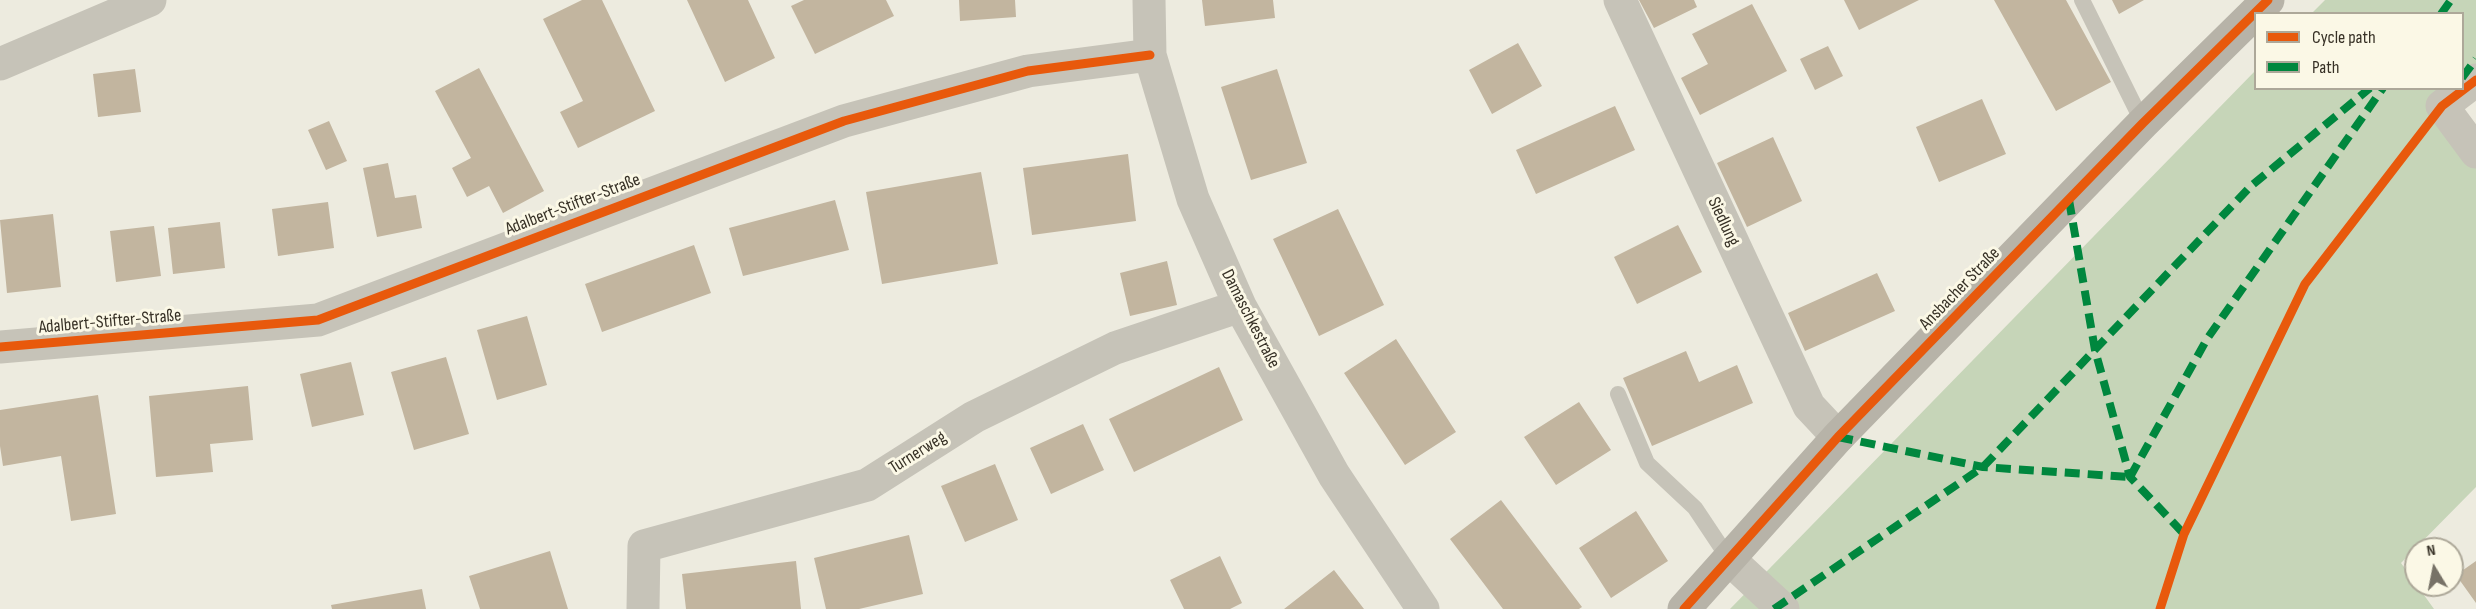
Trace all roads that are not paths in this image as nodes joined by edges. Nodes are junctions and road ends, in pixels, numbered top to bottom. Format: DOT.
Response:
graph roads {
  1 [pos="150,0"];
  2 [pos="1149,0"];
  3 [pos="1620,0"];
  4 [pos="2082,0"];
  5 [pos="2268,0"];
  6 [pos="2256,12"];
  7 [pos="2254,14"];
  8 [pos="1150,55"];
  9 [pos="0,64"];
  10 [pos="2476,80"];
  11 [pos="2464,89"];
  12 [pos="2463,90"];
  13 [pos="2143,123"];
  14 [pos="2476,152"];
  15 [pos="1240,306"];
  16 [pos="0,347"];
  17 [pos="1618,394"];
  18 [pos="1838,437"];
  19 [pos="1729,559"];
  20 [pos="643,609"];
  21 [pos="1423,609"];
  22 [pos="1684,609"];
  23 [pos="1783,609"];
  1 -- 9 [label="street"];
  2 -- 8 [label="street, Damaschkestraße"];
  3 -- 18 [label="street, Siedlung"];
  4 -- 13 [label="lane"];
  5 -- 6 [label="street, Ansbacher Straße"];
  7 -- 13 [label="street, Ansbacher Straße"];
  8 -- 15 [label="street, Damaschkestraße"];
  8 -- 16 [label="street, Adalbert-Stifter-Straße"];
  10 -- 11 [label="street"];
  12 -- 14 [label="street"];
  13 -- 18 [label="street, Ansbacher Straße"];
  15 -- 20 [label="street, Turnerweg"];
  15 -- 21 [label="street, Damaschkestraße"];
  17 -- 19 [label="lane"];
  18 -- 19 [label="street, Ansbacher Straße"];
  19 -- 22 [label="street, Ansbacher Straße"];
  19 -- 23 [label="street"];
}
